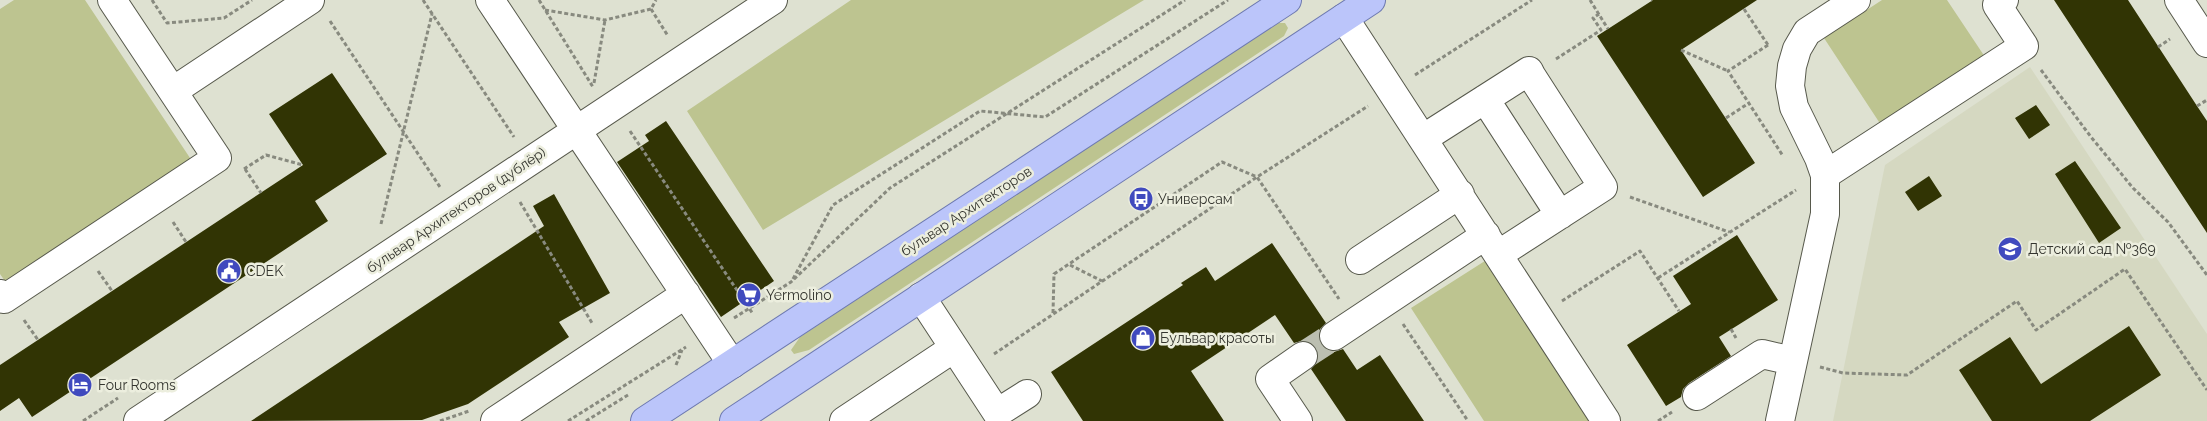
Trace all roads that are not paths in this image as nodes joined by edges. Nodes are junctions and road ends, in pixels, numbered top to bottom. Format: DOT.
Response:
graph roads {
  1 [pos="112,0"];
  2 [pos="490,0"];
  3 [pos="773,0"];
  4 [pos="1287,0"];
  5 [pos="1370,0"];
  6 [pos="1856,0"];
  7 [pos="2004,0"];
  8 [pos="2179,0"];
  9 [pos="318,8"];
  10 [pos="1344,18"];
  11 [pos="2207,43"];
  12 [pos="172,91"];
  13 [pos="1485,99"];
  14 [pos="577,130"];
  15 [pos="1424,138"];
  16 [pos="1814,181"];
  17 [pos="1460,194"];
  18 [pos="1560,215"];
  19 [pos="1492,244"];
  20 [pos="1360,260"];
  21 [pos="0,294"];
  22 [pos="686,294"];
  23 [pos="921,297"];
  24 [pos="1344,329"];
  25 [pos="1303,356"];
  26 [pos="961,359"];
  27 [pos="1793,361"];
  28 [pos="732,364"];
  29 [pos="1027,394"];
  30 [pos="1697,396"];
  31 [pos="138,421"];
  32 [pos="495,421"];
  33 [pos="645,421"];
  34 [pos="734,421"];
  35 [pos="844,421"];
  36 [pos="1298,421"];
  37 [pos="1606,421"];
  38 [pos="1780,421"];
  1 -- 12 [label="street"];
  2 -- 14 [label="street"];
  3 -- 14 [label="street, бульвар Архитекторов (дублёр)"];
  4 -- 28 [label="main road, бульвар Архитекторов"];
  5 -- 10 [label="main road"];
  6 -- 16 [label="street"];
  7 -- 16 [label="street"];
  8 -- 11 [label="street"];
  9 -- 12 [label="street"];
  10 -- 15 [label="street"];
  10 -- 23 [label="main road"];
  12 -- 21 [label="street"];
  13 -- 15 [label="street"];
  13 -- 18 [label="street"];
  13 -- 18 [label="street"];
  14 -- 22 [label="street"];
  14 -- 31 [label="street, бульвар Архитекторов (дублёр)"];
  15 -- 17 [label="street"];
  16 -- 27 [label="street"];
  17 -- 19 [label="street"];
  17 -- 20 [label="street"];
  18 -- 19 [label="street"];
  19 -- 24 [label="street"];
  19 -- 37 [label="street"];
  22 -- 28 [label="street"];
  22 -- 32 [label="street"];
  23 -- 26 [label="street"];
  23 -- 34 [label="main road"];
  25 -- 36 [label="street"];
  26 -- 29 [label="street"];
  26 -- 35 [label="street"];
  27 -- 30 [label="street"];
  27 -- 38 [label="street"];
  28 -- 33 [label="main road, бульвар Архитекторов"];
}
